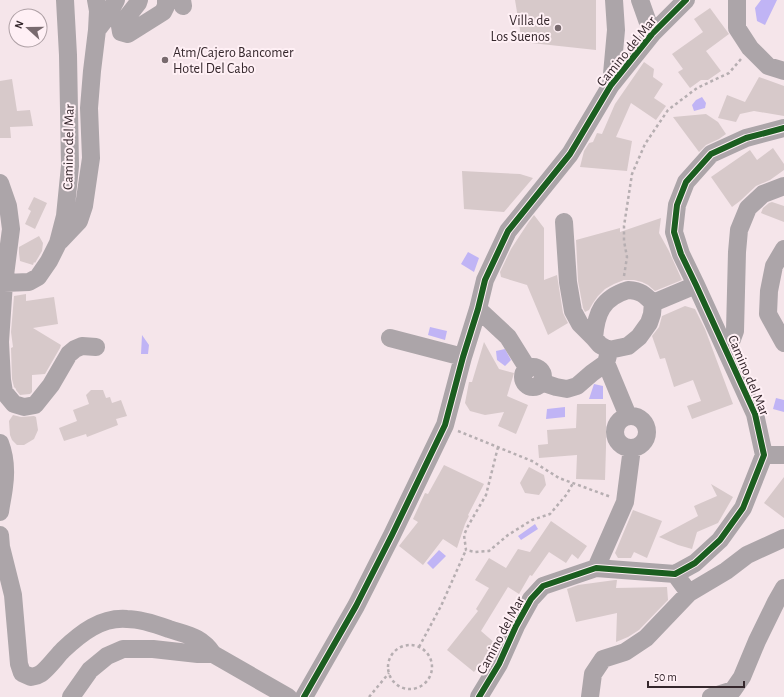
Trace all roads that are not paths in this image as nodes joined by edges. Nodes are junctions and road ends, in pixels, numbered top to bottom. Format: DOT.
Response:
graph roads {
  1 [pos="65,0"];
  2 [pos="96,0"];
  3 [pos="116,0"];
  4 [pos="138,0"];
  5 [pos="166,0"];
  6 [pos="614,0"];
  7 [pos="640,0"];
  8 [pos="686,0"];
  9 [pos="738,0"];
  10 [pos="97,30"];
  11 [pos="652,34"];
  12 [pos="784,71"];
  13 [pos="611,85"];
  14 [pos="784,128"];
  15 [pos="0,183"];
  16 [pos="784,186"];
  17 [pos="564,222"];
  18 [pos="58,243"];
  19 [pos="784,249"];
  20 [pos="1,283"];
  21 [pos="696,285"];
  22 [pos="653,303"];
  23 [pos="478,309"];
  24 [pos="390,338"];
  25 [pos="594,338"];
  26 [pos="784,343"];
  27 [pos="96,347"];
  28 [pos="727,353"];
  29 [pos="463,356"];
  30 [pos="608,356"];
  31 [pos="0,443"];
  32 [pos="764,455"];
  33 [pos="784,455"];
  34 [pos="0,512"];
  35 [pos="0,535"];
  36 [pos="784,538"];
  37 [pos="596,568"];
  38 [pos="675,574"];
  39 [pos="784,588"];
  40 [pos="689,593"];
  41 [pos="213,654"];
  42 [pos="70,697"];
  43 [pos="288,697"];
  44 [pos="304,697"];
  45 [pos="480,697"];
  46 [pos="590,697"];
  47 [pos="711,697"];
  1 -- 18 [label="street, Camino del Mar"];
  2 -- 10 [label="street"];
  3 -- 10 [label="street"];
  4 -- 5 [label="street"];
  6 -- 13 [label="street"];
  7 -- 11 [label="street"];
  8 -- 11 [label="street, Camino del Mar"];
  9 -- 12 [label="street"];
  10 -- 18 [label="street"];
  11 -- 13 [label="street, Camino del Mar"];
  13 -- 23 [label="street, Camino del Mar"];
  14 -- 21 [label="street, Camino del Mar"];
  15 -- 20 [label="street"];
  16 -- 28 [label="street"];
  17 -- 25 [label="street"];
  18 -- 20 [label="street, Camino del Mar"];
  19 -- 26 [label="street"];
  20 -- 27 [label="street"];
  21 -- 22 [label="street"];
  21 -- 28 [label="street, Camino del Mar"];
  22 -- 25 [label="street"];
  22 -- 30 [label="street"];
  23 -- 29 [label="street, Camino del Mar"];
  23 -- 30 [label="street"];
  24 -- 29 [label="street"];
  25 -- 30 [label="street"];
  28 -- 32 [label="street, Camino del Mar"];
  29 -- 44 [label="street, Camino del Mar"];
  30 -- 37 [label="street"];
  31 -- 34 [label="street"];
  32 -- 33 [label="street"];
  32 -- 38 [label="street"];
  35 -- 41 [label="street"];
  36 -- 40 [label="street"];
  37 -- 38 [label="street, Camino del Mar"];
  37 -- 45 [label="street, Camino del Mar"];
  38 -- 40 [label="street"];
  39 -- 47 [label="street"];
  40 -- 46 [label="street"];
  41 -- 42 [label="street"];
  41 -- 43 [label="street"];
}
